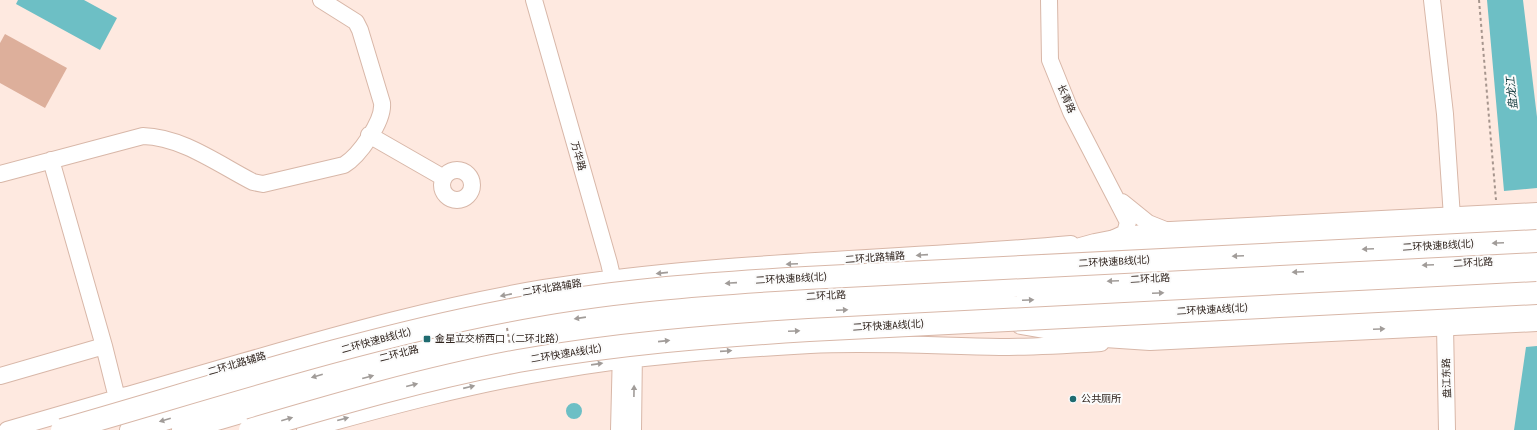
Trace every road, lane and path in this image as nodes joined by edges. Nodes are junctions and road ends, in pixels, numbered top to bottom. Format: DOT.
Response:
graph roads {
  1 [pos="320,0"];
  2 [pos="534,0"];
  3 [pos="1049,0"];
  4 [pos="1432,0"];
  5 [pos="1479,0"];
  6 [pos="369,135"];
  7 [pos="51,160"];
  8 [pos="0,174"];
  9 [pos="444,178"];
  10 [pos="1113,190"];
  11 [pos="1537,213"];
  12 [pos="1497,215"];
  13 [pos="1452,217"];
  14 [pos="1537,225"];
  15 [pos="1170,232"];
  16 [pos="1114,239"];
  17 [pos="1537,241"];
  18 [pos="1537,259"];
  19 [pos="1537,274"];
  20 [pos="613,279"];
  21 [pos="1537,293"];
  22 [pos="989,295"];
  23 [pos="864,301"];
  24 [pos="1537,308"];
  25 [pos="1443,320"];
  26 [pos="506,321"];
  27 [pos="1537,321"];
  28 [pos="624,322"];
  29 [pos="1172,340"];
  30 [pos="104,346"];
  31 [pos="511,351"];
  32 [pos="628,360"];
  33 [pos="0,376"];
  34 [pos="117,398"];
  35 [pos="238,415"];
  36 [pos="7,430"];
  37 [pos="62,430"];
  38 [pos="130,430"];
  39 [pos="182,430"];
  40 [pos="205,430"];
  41 [pos="305,430"];
  42 [pos="619,430"];
  43 [pos="633,430"];
  44 [pos="1447,430"];
  1 -- 6 [label="street"];
  2 -- 20 [label="street, 万华路"];
  3 -- 10 [label="street, 长青路"];
  4 -- 13 [label="street"];
  5 -- 12 [label="path"];
  6 -- 7 [label="street"];
  6 -- 9 [label="street"];
  7 -- 8 [label="street"];
  7 -- 30 [label="street"];
  10 -- 15 [label="street"];
  10 -- 16 [label="street"];
  11 -- 12 [label="main road"];
  12 -- 13 [label="main road"];
  13 -- 15 [label="main road"];
  14 -- 23 [label="highway, bridge"];
  15 -- 16 [label="main road"];
  16 -- 20 [label="street, 二环北路辅路, one-way"];
  16 -- 23 [label="main road"];
  17 -- 23 [label="highway, 二环快速B线(北), one-way, bridge"];
  18 -- 22 [label="main road, 二环北路, one-way"];
  22 -- 19 [label="main road, 二环北路, one-way"];
  20 -- 28 [label="street, 万华路"];
  20 -- 34 [label="street, 二环北路辅路, one-way"];
  21 -- 23 [label="highway, 二环快速A线(北), bridge"];
  22 -- 23 [label="main road, 二环北路"];
  23 -- 25 [label="highway, bridge"];
  23 -- 28 [label="main road, 二环北路"];
  23 -- 29 [label="main road"];
  35 -- 23 [label="highway, 二环快速A线(北), one-way, bridge"];
  23 -- 37 [label="highway, 二环快速B线(北), one-way, bridge"];
  24 -- 25 [label="highway"];
  25 -- 27 [label="main road"];
  29 -- 25 [label="main road, one-way"];
  25 -- 44 [label="street, 盘江东路"];
  26 -- 31 [label="path, bridge"];
  28 -- 32 [label="street, 万华路"];
  28 -- 35 [label="main road, 二环北路"];
  32 -- 29 [label="street, one-way"];
  30 -- 33 [label="street"];
  30 -- 34 [label="street"];
  41 -- 32 [label="street, one-way"];
  32 -- 42 [label="street, 万华路"];
  43 -- 32 [label="street, 万华路, one-way"];
  34 -- 35 [label="main road"];
  34 -- 36 [label="street, 二环北路辅路"];
  35 -- 38 [label="main road, 二环北路, one-way"];
  35 -- 39 [label="main road, 二环北路"];
  35 -- 40 [label="main road"];
}
